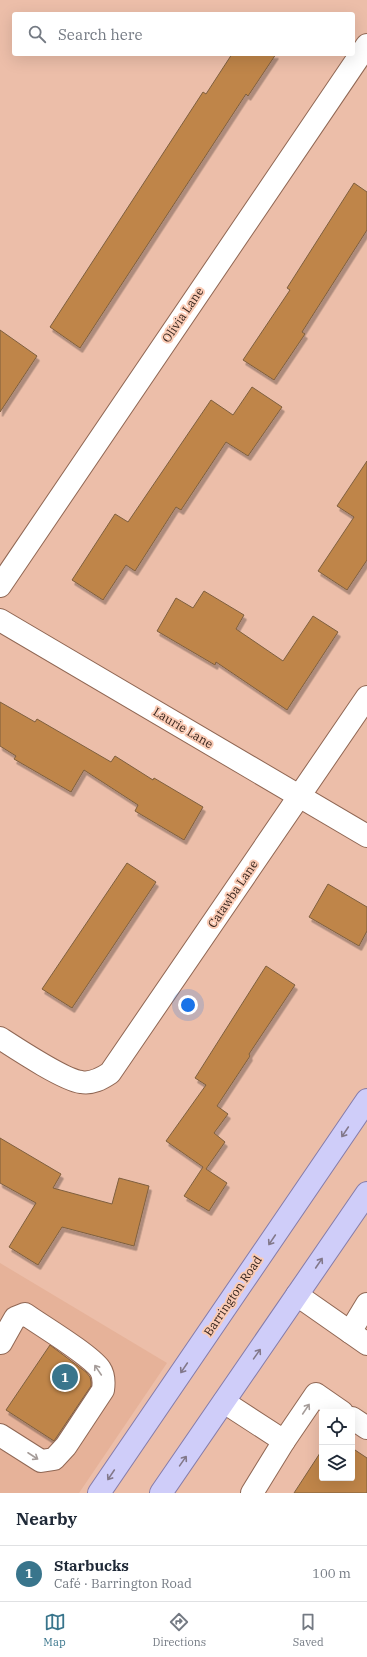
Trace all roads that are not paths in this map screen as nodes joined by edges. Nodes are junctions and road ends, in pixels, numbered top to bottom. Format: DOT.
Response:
graph roads {
  1 [pos="367,45"];
  2 [pos="0,586"];
  3 [pos="0,620"];
  4 [pos="367,697"];
  5 [pos="299,797"];
  6 [pos="367,836"];
  7 [pos="0,1038"];
  8 [pos="367,1100"];
  9 [pos="367,1193"];
  10 [pos="297,1295"];
  11 [pos="367,1304"];
  12 [pos="359,1338"];
  13 [pos="1,1343"];
  14 [pos="224,1402"];
  15 [pos="338,1409"];
  16 [pos="355,1420"];
  17 [pos="367,1428"];
  18 [pos="0,1435"];
  19 [pos="284,1441"];
  20 [pos="99,1493"];
  21 [pos="161,1493"];
  22 [pos="252,1493"];
  1 -- 2 [label="street, Olivia Lane"];
  3 -- 5 [label="street, Laurie Lane"];
  4 -- 5 [label="street, Catawba Lane"];
  5 -- 6 [label="street, Laurie Lane"];
  5 -- 7 [label="street, Catawba Lane"];
  8 -- 20 [label="main road, Barrington Road, one-way"];
  10 -- 9 [label="main road, one-way"];
  10 -- 12 [label="street"];
  14 -- 10 [label="main road, one-way"];
  11 -- 12 [label="street"];
  18 -- 13 [label="street, one-way"];
  14 -- 19 [label="street"];
  21 -- 14 [label="main road, one-way"];
  19 -- 15 [label="street, one-way"];
  16 -- 17 [label="street"];
  19 -- 22 [label="street"];
}
